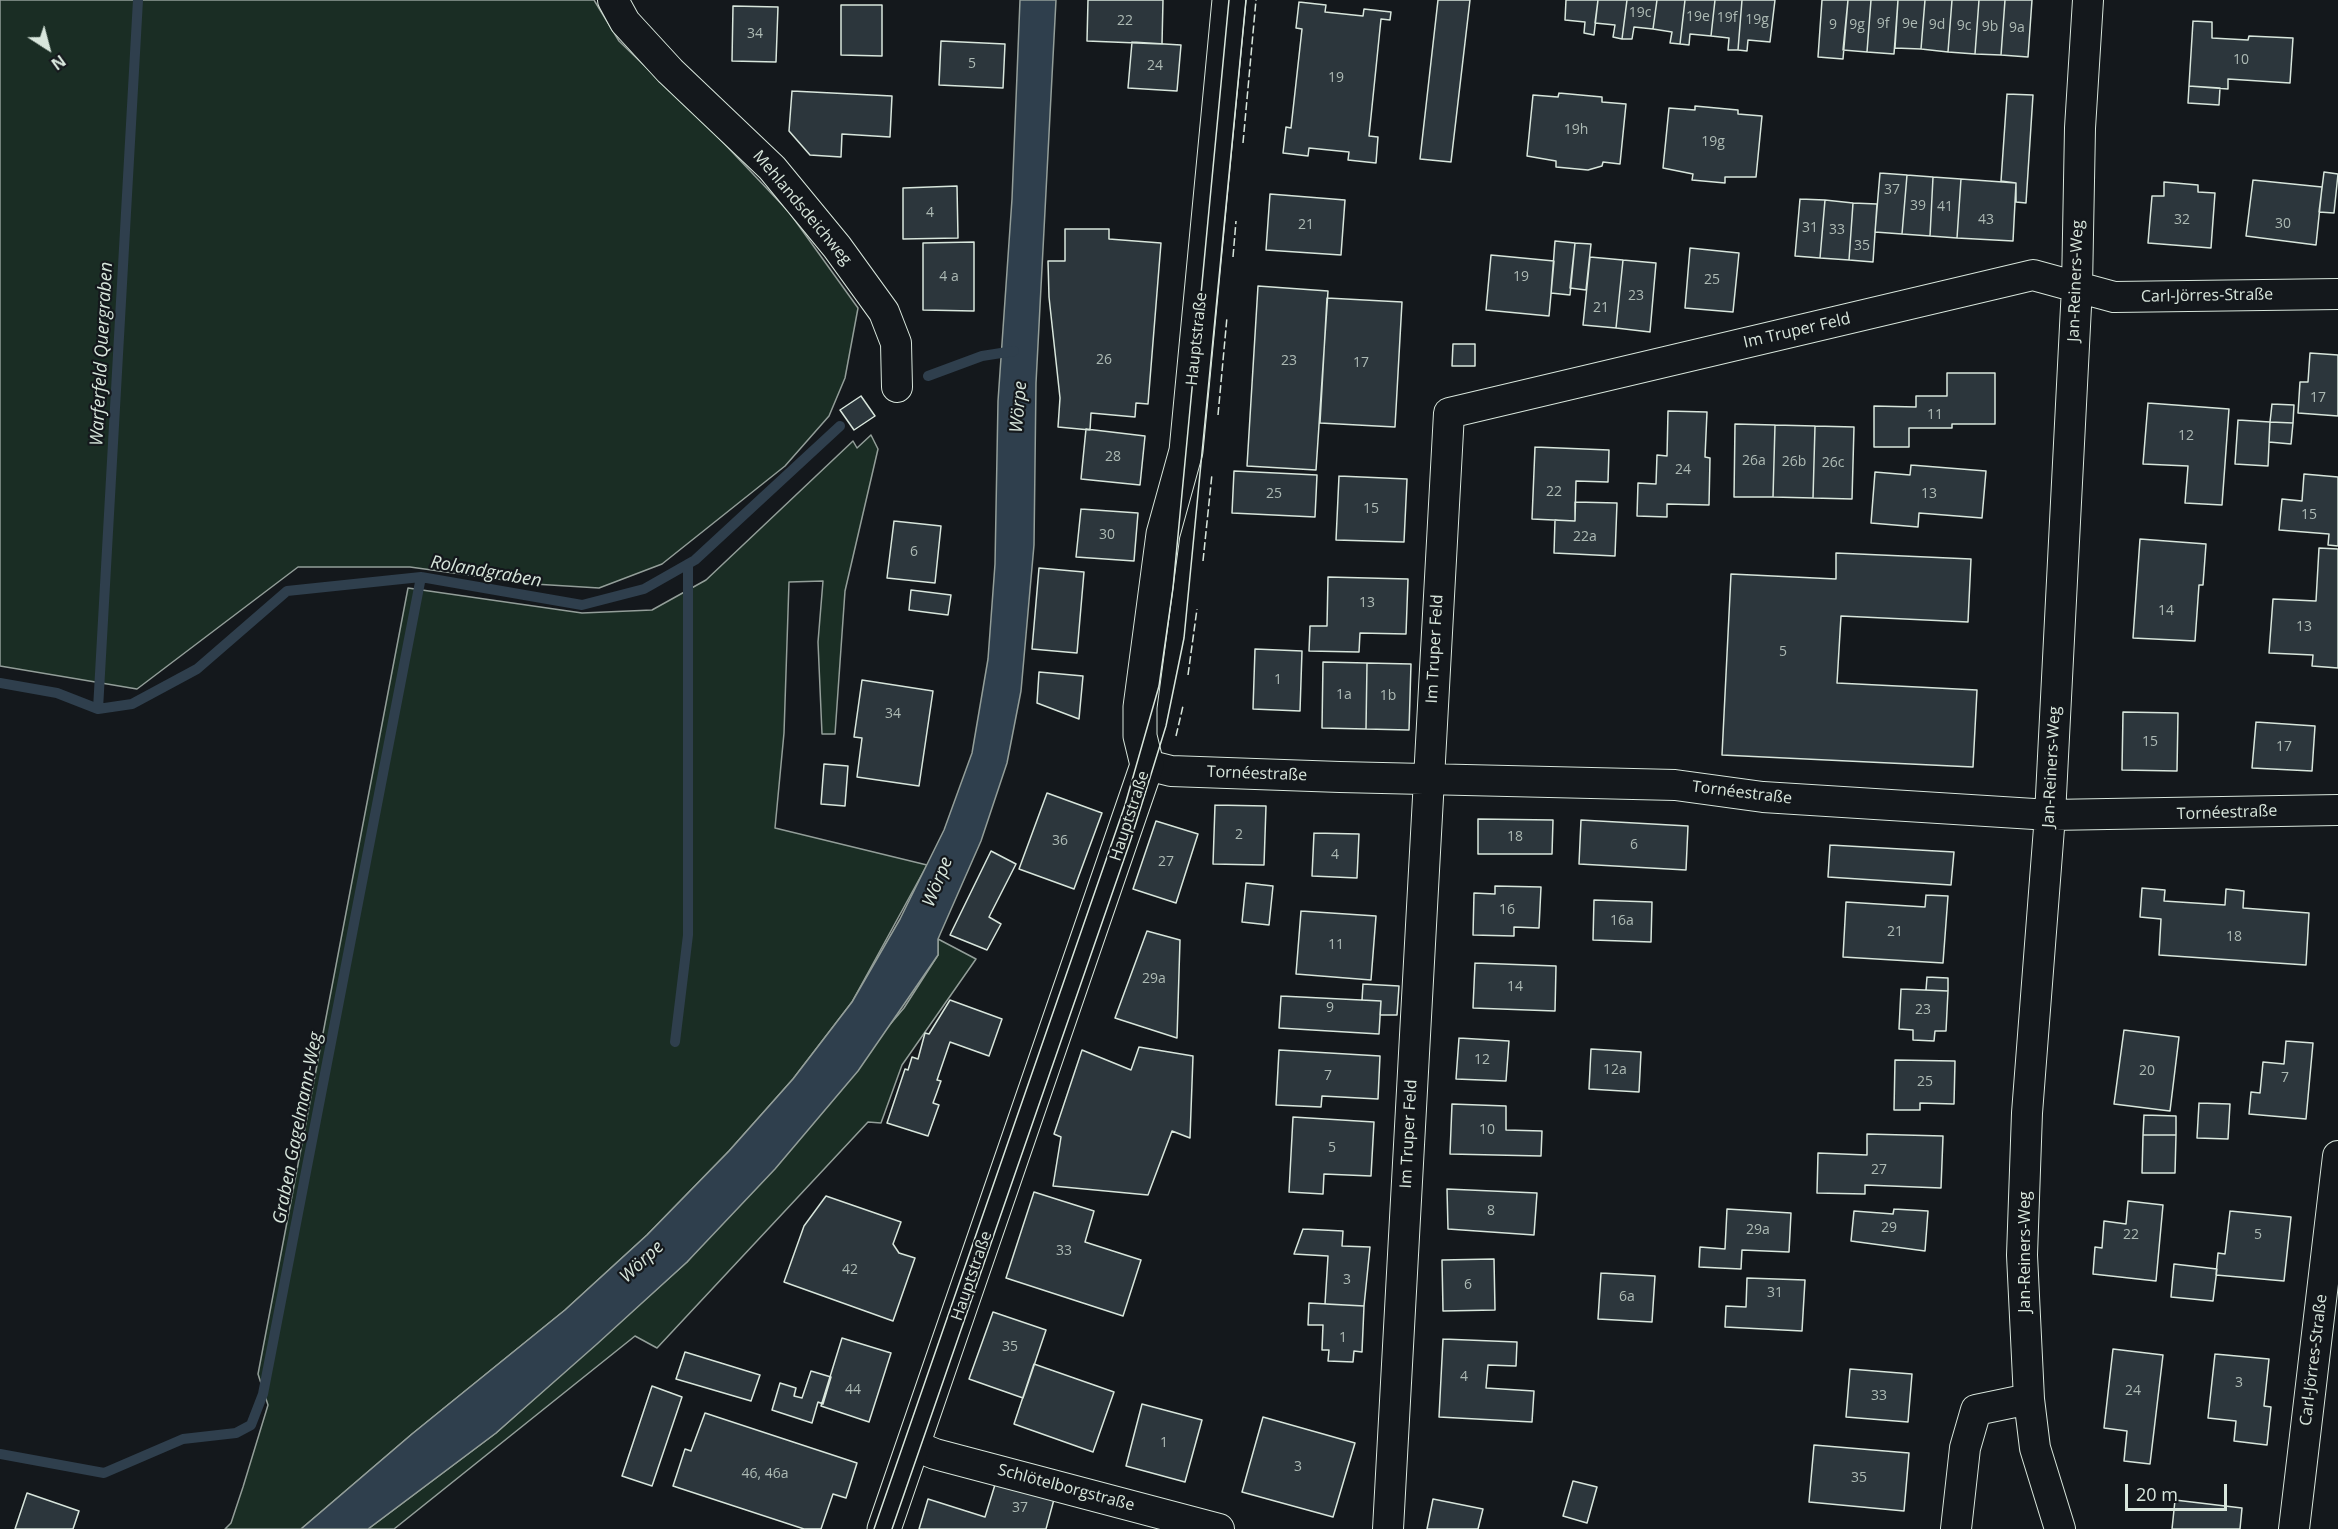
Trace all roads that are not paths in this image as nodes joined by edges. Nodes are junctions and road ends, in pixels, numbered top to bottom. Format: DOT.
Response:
graph roads {
  1 [pos="613,0"];
  2 [pos="1229,0"];
  3 [pos="2088,0"];
  4 [pos="2077,287"];
  5 [pos="2338,294"];
  6 [pos="897,387"];
  7 [pos="1147,765"];
  8 [pos="1428,779"];
  9 [pos="2338,810"];
  10 [pos="2050,815"];
  11 [pos="2338,1156"];
  12 [pos="2029,1399"];
  13 [pos="913,1445"];
  14 [pos="884,1529"];
  15 [pos="1219,1529"];
  16 [pos="1388,1529"];
  17 [pos="1956,1529"];
  18 [pos="2060,1529"];
  19 [pos="2294,1529"];
  1 -- 6 [label="street, Mehlandsdeichweg"];
  2 -- 7 [label="street, Hauptstraße"];
  3 -- 4 [label="street, Jan-Reiners-Weg"];
  4 -- 5 [label="street, Carl-Jörres-Straße"];
  4 -- 8 [label="street, Im Truper Feld"];
  4 -- 10 [label="street, Jan-Reiners-Weg"];
  7 -- 8 [label="street, Tornéestraße"];
  7 -- 13 [label="street, Hauptstraße"];
  8 -- 10 [label="street, Tornéestraße"];
  8 -- 16 [label="street, Im Truper Feld"];
  9 -- 10 [label="street, Tornéestraße"];
  10 -- 12 [label="street, Jan-Reiners-Weg"];
  11 -- 19 [label="street, Carl-Jörres-Straße"];
  12 -- 17 [label="street"];
  12 -- 18 [label="street, Jan-Reiners-Weg"];
  13 -- 14 [label="street, Hauptstraße"];
  13 -- 15 [label="street, Schlötelborgstraße"];
}
